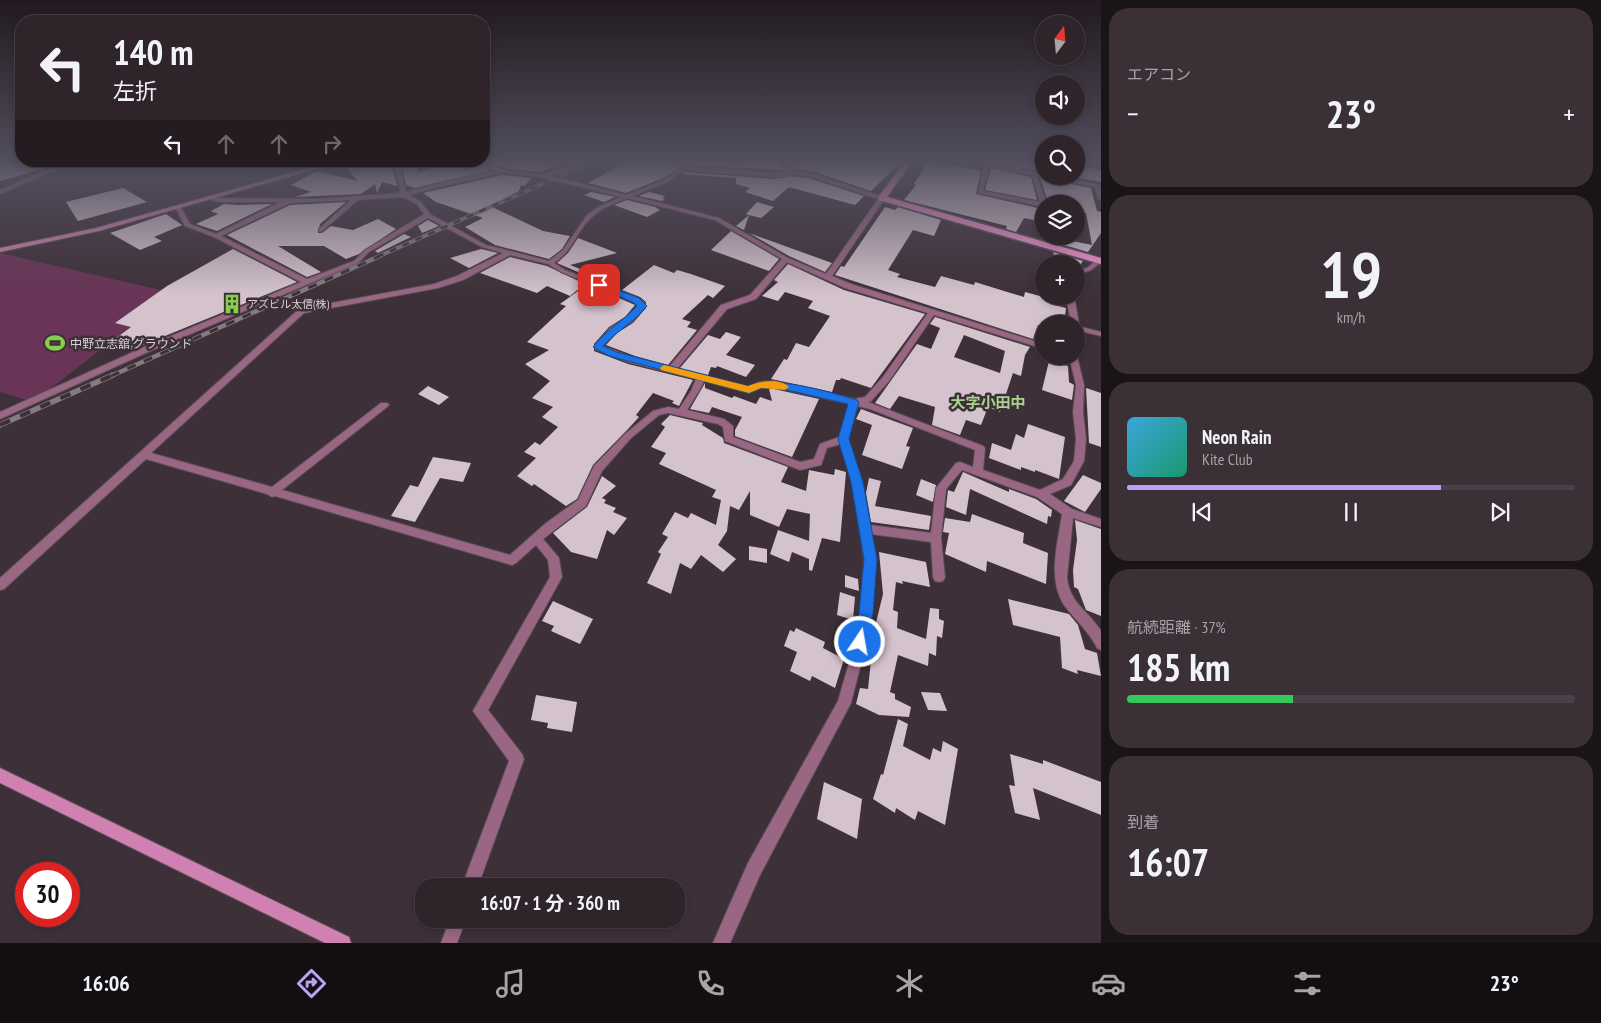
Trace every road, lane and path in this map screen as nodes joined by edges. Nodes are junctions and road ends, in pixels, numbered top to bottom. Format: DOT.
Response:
graph roads {
  1 [pos="182,206"];
  2 [pos="277,206"];
  3 [pos="348,206"];
  4 [pos="421,206"];
  5 [pos="606,206"];
  6 [pos="662,206"];
  7 [pos="876,206"];
  8 [pos="910,206"];
  9 [pos="178,207"];
  10 [pos="428,215"];
  11 [pos="321,230"];
  12 [pos="216,236"];
  13 [pos="0,250"];
  14 [pos="508,253"];
  15 [pos="786,260"];
  16 [pos="1100,261"];
  17 [pos="550,263"];
  18 [pos="1085,270"];
  19 [pos="827,278"];
  20 [pos="307,282"];
  21 [pos="931,314"];
  22 [pos="1085,330"];
  23 [pos="1101,334"];
  24 [pos="1035,344"];
  25 [pos="1075,365"];
  26 [pos="671,370"];
  27 [pos="701,377"];
  28 [pos="854,402"];
  29 [pos="384,405"];
  30 [pos="681,412"];
  31 [pos="0,416"];
  32 [pos="843,439"];
  33 [pos="145,455"];
  34 [pos="978,470"];
  35 [pos="272,493"];
  36 [pos="1041,494"];
  37 [pos="1068,512"];
  38 [pos="1101,523"];
  39 [pos="866,530"];
  40 [pos="536,538"];
  41 [pos="936,538"];
  42 [pos="939,577"];
  43 [pos="0,585"];
  44 [pos="1101,644"];
  45 [pos="0,775"];
  46 [pos="473,878"];
  47 [pos="455,928"];
  48 [pos="343,943"];
  49 [pos="450,943"];
  50 [pos="721,943"];
  1 -- 9 [label="main road"];
  2 -- 12 [label="street"];
  3 -- 11 [label="street"];
  4 -- 10 [label="street"];
  5 -- 17 [label="street"];
  6 -- 15 [label="street"];
  7 -- 19 [label="street"];
  8 -- 16 [label="main road"];
  9 -- 12 [label="street"];
  9 -- 13 [label="main road"];
  10 -- 14 [label="street"];
  10 -- 20 [label="street"];
  12 -- 20 [label="street"];
  14 -- 17 [label="street"];
  14 -- 33 [label="street"];
  15 -- 19 [label="street"];
  15 -- 26 [label="street"];
  16 -- 18 [label="street"];
  17 -- 26 [label="street"];
  19 -- 21 [label="street"];
  20 -- 31 [label="street"];
  21 -- 24 [label="street"];
  21 -- 28 [label="street"];
  22 -- 23 [label="street"];
  25 -- 36 [label="street"];
  26 -- 27 [label="street"];
  27 -- 28 [label="street"];
  27 -- 30 [label="street"];
  28 -- 32 [label="street"];
  28 -- 34 [label="street"];
  29 -- 35 [label="street"];
  30 -- 32 [label="street"];
  30 -- 40 [label="street"];
  32 -- 39 [label="street"];
  33 -- 35 [label="street"];
  33 -- 43 [label="street"];
  34 -- 36 [label="street"];
  34 -- 41 [label="street"];
  35 -- 40 [label="street"];
  36 -- 37 [label="street"];
  37 -- 38 [label="street"];
  37 -- 44 [label="street"];
  39 -- 41 [label="street"];
  39 -- 50 [label="street"];
  40 -- 46 [label="street"];
  41 -- 42 [label="street"];
  45 -- 48 [label="main road"];
  47 -- 49 [label="street"];
}
